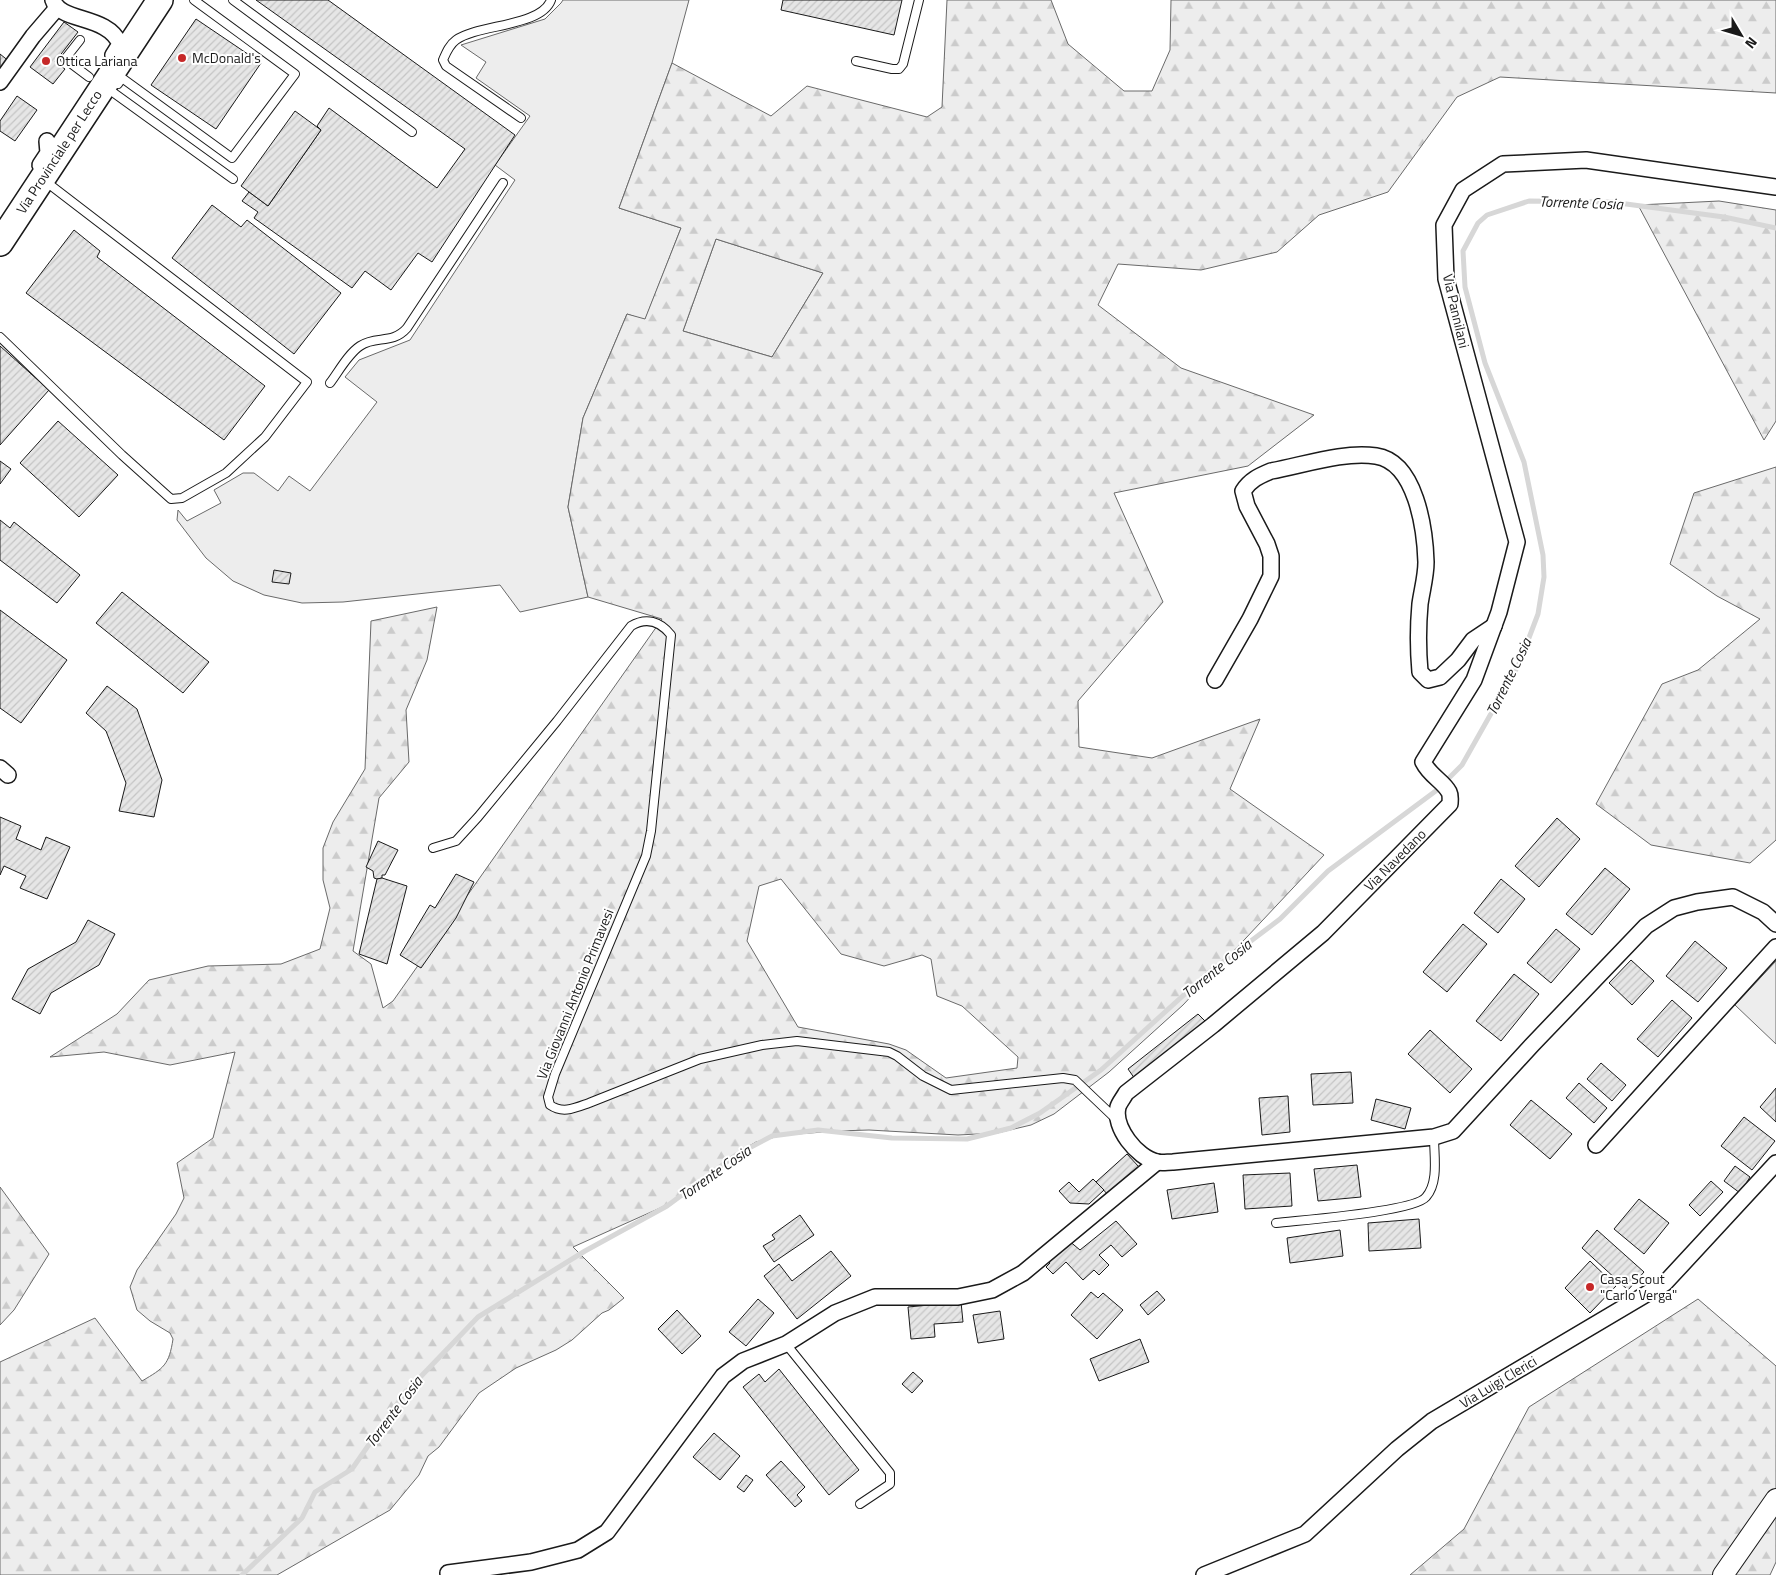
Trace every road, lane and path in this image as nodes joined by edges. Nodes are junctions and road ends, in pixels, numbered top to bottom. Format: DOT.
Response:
graph roads {
  1 [pos="140,0"];
  2 [pos="160,0"];
  3 [pos="194,0"];
  4 [pos="234,0"];
  5 [pos="551,0"];
  6 [pos="919,0"];
  7 [pos="55,4"];
  8 [pos="80,40"];
  9 [pos="113,51"];
  10 [pos="856,61"];
  11 [pos="0,82"];
  12 [pos="101,85"];
  13 [pos="521,118"];
  14 [pos="412,132"];
  15 [pos="47,141"];
  16 [pos="42,179"];
  17 [pos="233,179"];
  18 [pos="503,183"];
  19 [pos="1776,187"];
  20 [pos="0,211"];
  21 [pos="0,243"];
  22 [pos="0,337"];
  23 [pos="330,383"];
  24 [pos="1517,542"];
  25 [pos="1494,626"];
  26 [pos="1215,680"];
  27 [pos="433,848"];
  28 [pos="1776,924"];
  29 [pos="1776,947"];
  30 [pos="1118,1115"];
  31 [pos="1434,1137"];
  32 [pos="1596,1145"];
  33 [pos="1157,1162"];
  34 [pos="1776,1164"];
  35 [pos="1276,1223"];
  36 [pos="786,1344"];
  37 [pos="1776,1500"];
  38 [pos="860,1504"];
  39 [pos="447,1574"];
  40 [pos="1204,1575"];
  41 [pos="1723,1575"];
  1 -- 9 [label="main road, Via Provinciale per Lecco"];
  2 -- 9 [label="main road, Via Provinciale per Lecco"];
  3 -- 12 [label="lane"];
  4 -- 14 [label="lane"];
  5 -- 13 [label="lane"];
  6 -- 10 [label="lane"];
  7 -- 9 [label="street"];
  7 -- 11 [label="street"];
  8 -- 12 [label="lane"];
  9 -- 12 [label="main road, Via Provinciale per Lecco"];
  12 -- 15 [label="main road, Via Provinciale per Lecco"];
  12 -- 16 [label="main road, Via Provinciale per Lecco"];
  12 -- 17 [label="lane"];
  15 -- 16 [label="street"];
  15 -- 20 [label="main road, Via Provinciale per Lecco"];
  16 -- 21 [label="main road, Via Provinciale per Lecco"];
  16 -- 22 [label="lane"];
  18 -- 23 [label="lane"];
  19 -- 24 [label="street, Via Pannilani"];
  24 -- 25 [label="street, Via Navedano"];
  25 -- 26 [label="street"];
  25 -- 30 [label="street, Via Navedano"];
  27 -- 30 [label="lane, Via Giovanni Antonio Primavesi"];
  28 -- 31 [label="street"];
  29 -- 32 [label="street"];
  30 -- 33 [label="street"];
  31 -- 33 [label="street"];
  31 -- 35 [label="lane"];
  33 -- 36 [label="street"];
  34 -- 40 [label="street, Via Luigi Clerici"];
  36 -- 38 [label="lane"];
  36 -- 39 [label="street"];
  37 -- 41 [label="street"];
}
